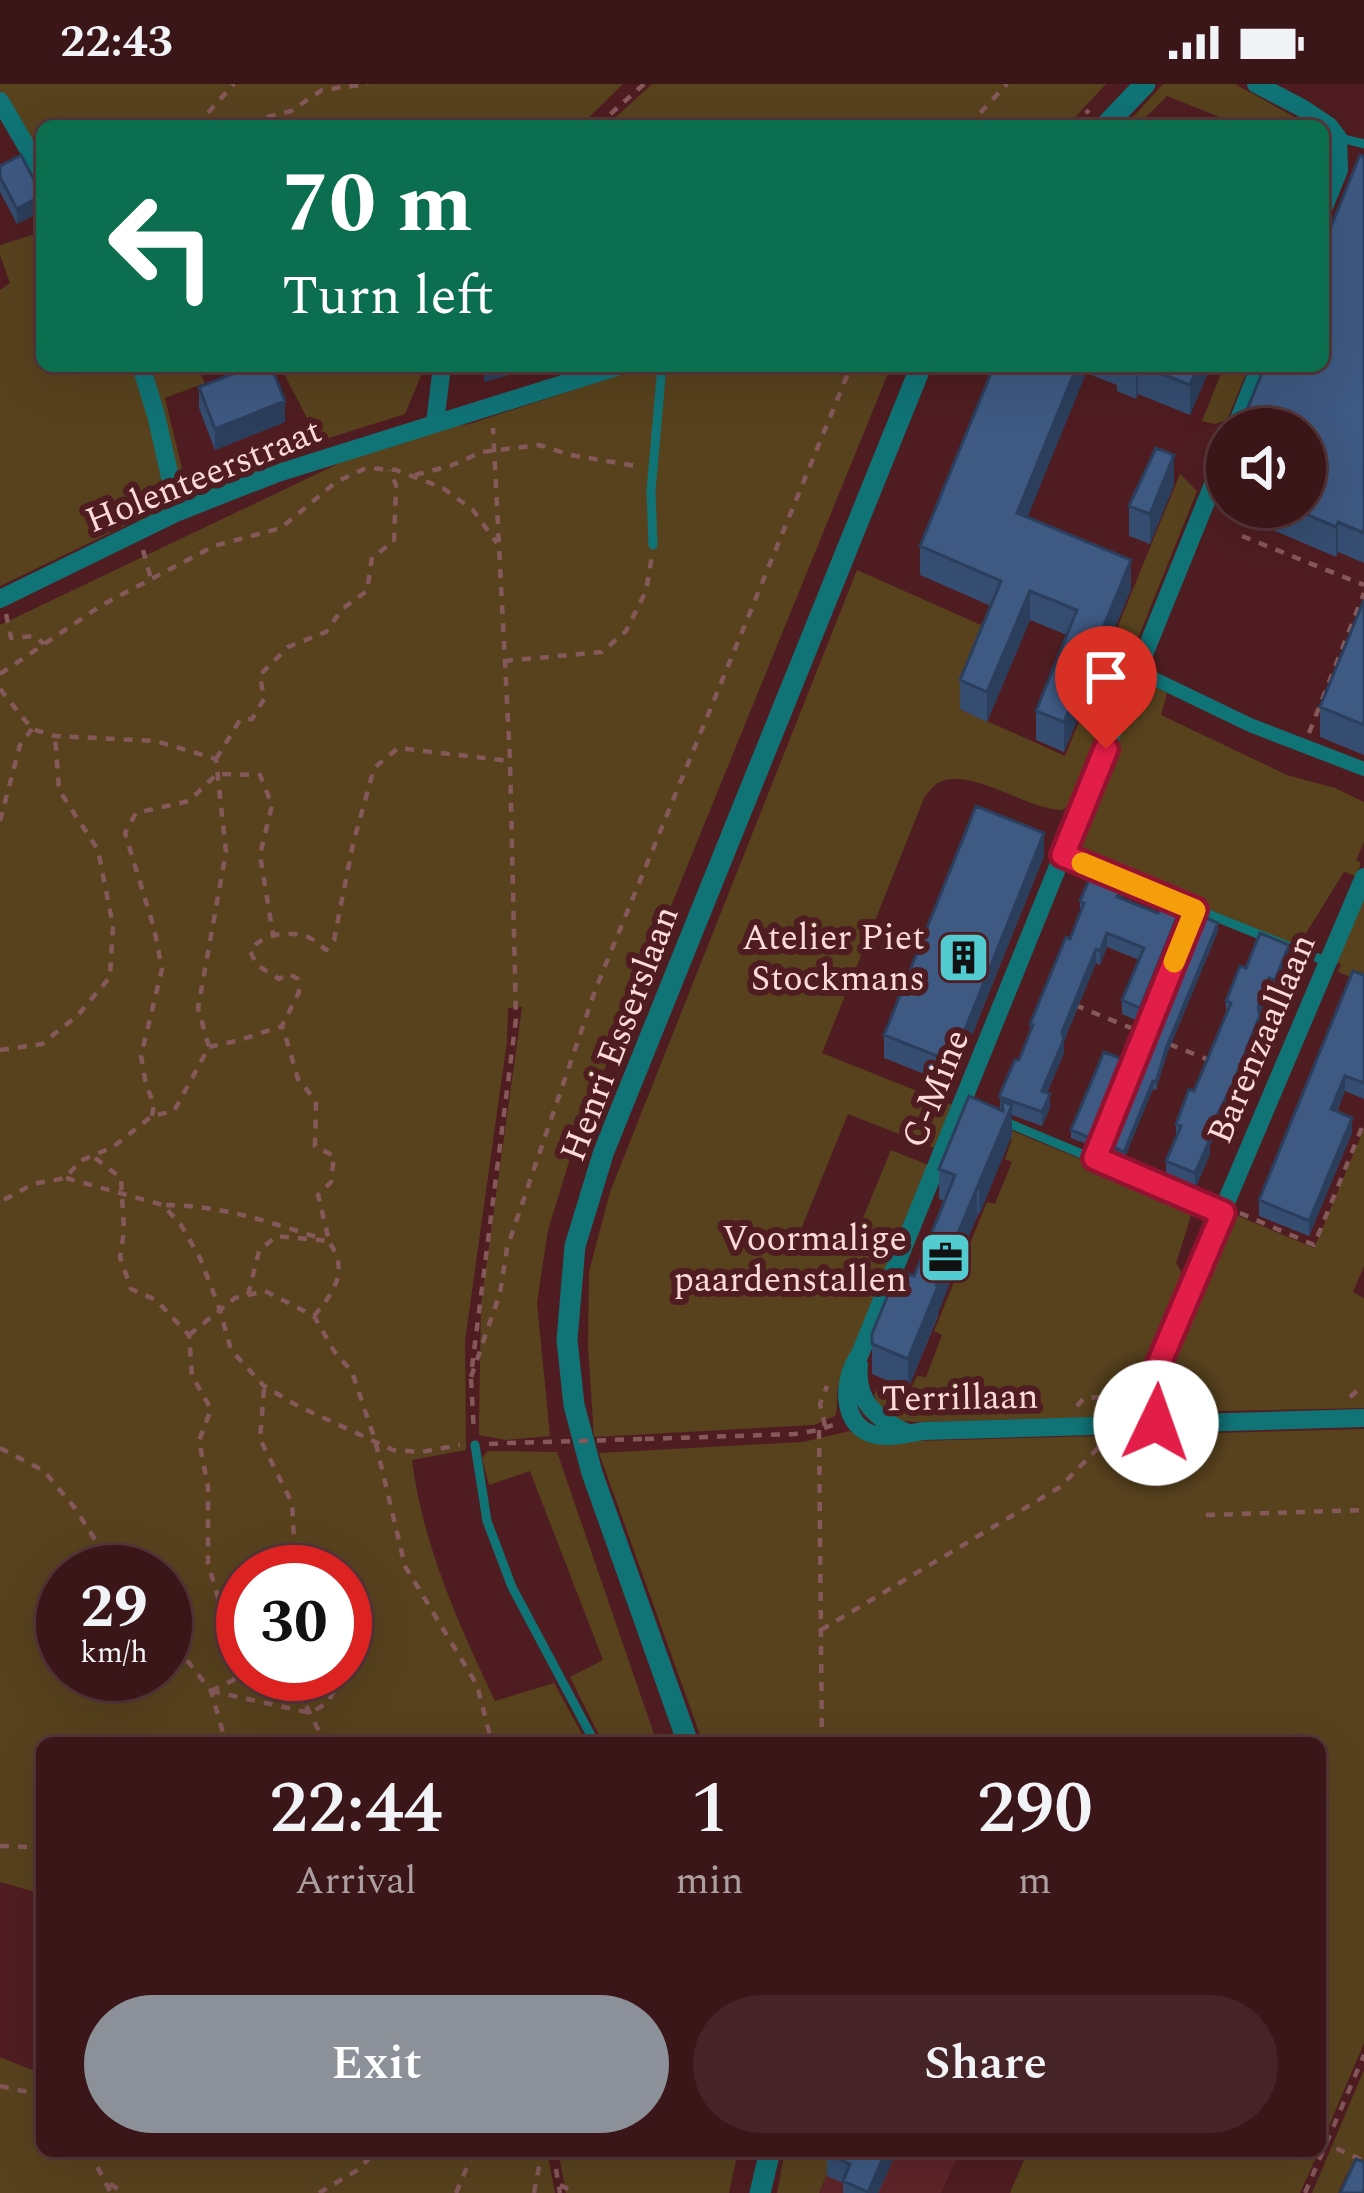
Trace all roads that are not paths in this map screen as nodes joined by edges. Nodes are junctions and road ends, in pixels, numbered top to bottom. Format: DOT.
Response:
graph roads {
  1 [pos="1145,84"];
  2 [pos="1256,84"];
  3 [pos="0,101"];
  4 [pos="1111,120"];
  5 [pos="1319,120"];
  6 [pos="1329,127"];
  7 [pos="1338,138"];
  8 [pos="1364,145"];
  9 [pos="36,163"];
  10 [pos="1329,194"];
  11 [pos="143,372"];
  12 [pos="441,372"];
  13 [pos="600,372"];
  14 [pos="661,372"];
  15 [pos="919,372"];
  16 [pos="1258,372"];
  17 [pos="1243,408"];
  18 [pos="435,423"];
  19 [pos="1206,502"];
  20 [pos="178,512"];
  21 [pos="653,545"];
  22 [pos="3,602"];
  23 [pos="1138,671"];
  24 [pos="1364,769"];
  25 [pos="1063,855"];
  26 [pos="1364,877"];
  27 [pos="1195,910"];
  28 [pos="1328,962"];
  29 [pos="984,1113"];
  30 [pos="1095,1158"];
  31 [pos="1228,1212"];
  32 [pos="860,1354"];
  33 [pos="1152,1380"];
  34 [pos="851,1417"];
  35 [pos="1364,1418"];
  36 [pos="1156,1423"];
  37 [pos="1132,1424"];
  38 [pos="908,1432"];
  39 [pos="475,1445"];
  40 [pos="592,1737"];
  41 [pos="686,1737"];
  42 [pos="769,2157"];
  43 [pos="760,2193"];
  1 -- 4 [label="street"];
  2 -- 5 [label="street"];
  3 -- 9 [label="street"];
  6 -- 7 [label="street"];
  7 -- 8 [label="lane"];
  7 -- 10 [label="street"];
  11 -- 20 [label="street"];
  12 -- 18 [label="street"];
  13 -- 18 [label="street, Holenteerstraat"];
  14 -- 21 [label="lane"];
  15 -- 41 [label="street, Henri Esserslaan"];
  16 -- 17 [label="street"];
  18 -- 20 [label="street, Holenteerstraat"];
  19 -- 23 [label="street, C-Mine"];
  20 -- 22 [label="street, Holenteerstraat"];
  23 -- 24 [label="street"];
  23 -- 25 [label="street, C-Mine"];
  25 -- 27 [label="lane"];
  25 -- 32 [label="street, C-Mine"];
  26 -- 28 [label="street, Barenzaallaan"];
  27 -- 28 [label="lane"];
  27 -- 30 [label="lane"];
  28 -- 31 [label="street, Barenzaallaan"];
  29 -- 30 [label="lane"];
  30 -- 31 [label="lane"];
  31 -- 33 [label="street, Barenzaallaan"];
  32 -- 34 [label="street, C-Mine"];
  32 -- 38 [label="street"];
  33 -- 36 [label="street"];
  33 -- 37 [label="street, Barenzaallaan"];
  34 -- 38 [label="street, Terrillaan"];
  35 -- 36 [label="street, Terrillaan"];
  36 -- 37 [label="street, Terrillaan"];
  37 -- 38 [label="street, Terrillaan"];
  39 -- 40 [label="lane"];
  42 -- 43 [label="street"];
}
